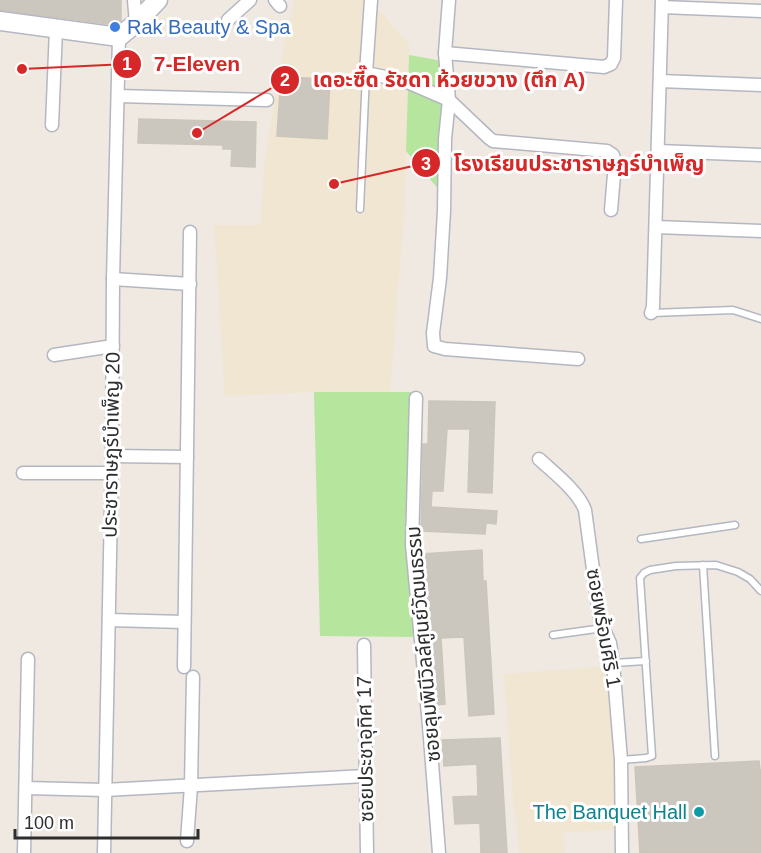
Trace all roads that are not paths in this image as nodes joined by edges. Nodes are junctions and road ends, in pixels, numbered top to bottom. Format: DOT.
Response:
graph roads {
  1 [pos="134,0"];
  2 [pos="158,0"];
  3 [pos="250,0"];
  4 [pos="371,0"];
  5 [pos="449,0"];
  6 [pos="616,0"];
  7 [pos="662,3"];
  8 [pos="761,11"];
  9 [pos="228,20"];
  10 [pos="0,21"];
  11 [pos="136,23"];
  12 [pos="56,29"];
  13 [pos="119,37"];
  14 [pos="445,53"];
  15 [pos="366,73"];
  16 [pos="660,81"];
  17 [pos="761,85"];
  18 [pos="118,96"];
  19 [pos="267,100"];
  20 [pos="449,100"];
  21 [pos="51,125"];
  22 [pos="658,151"];
  23 [pos="761,155"];
  24 [pos="360,209"];
  25 [pos="611,210"];
  26 [pos="656,227"];
  27 [pos="761,231"];
  28 [pos="190,232"];
  29 [pos="113,279"];
  30 [pos="190,284"];
  31 [pos="652,308"];
  32 [pos="761,319"];
  33 [pos="113,346"];
  34 [pos="54,355"];
  35 [pos="578,359"];
  36 [pos="416,398"];
  37 [pos="112,456"];
  38 [pos="187,457"];
  39 [pos="539,459"];
  40 [pos="23,473"];
  41 [pos="112,473"];
  42 [pos="735,525"];
  43 [pos="641,539"];
  44 [pos="703,565"];
  45 [pos="761,591"];
  46 [pos="109,620"];
  47 [pos="184,622"];
  48 [pos="603,628"];
  49 [pos="553,635"];
  50 [pos="364,645"];
  51 [pos="28,659"];
  52 [pos="646,661"];
  53 [pos="613,663"];
  54 [pos="184,667"];
  55 [pos="193,677"];
  56 [pos="715,756"];
  57 [pos="621,760"];
  58 [pos="365,776"];
  59 [pos="191,786"];
  60 [pos="26,788"];
  61 [pos="105,790"];
  62 [pos="187,841"];
  63 [pos="24,853"];
  64 [pos="104,853"];
  65 [pos="367,853"];
  66 [pos="439,853"];
  67 [pos="622,853"];
  1 -- 11 [label="street"];
  2 -- 11 [label="street"];
  3 -- 9 [label="street"];
  4 -- 15 [label="street"];
  5 -- 14 [label="street"];
  6 -- 14 [label="street"];
  7 -- 8 [label="street"];
  7 -- 16 [label="street"];
  10 -- 12 [label="street"];
  11 -- 13 [label="street"];
  12 -- 13 [label="street"];
  12 -- 21 [label="street"];
  13 -- 18 [label="street, ประชาราษฎร์บำเพ็ญ 20"];
  14 -- 20 [label="street"];
  15 -- 20 [label="street"];
  15 -- 24 [label="lane"];
  16 -- 17 [label="street"];
  16 -- 22 [label="street"];
  18 -- 19 [label="street"];
  18 -- 29 [label="street, ประชาราษฎร์บำเพ็ญ 20"];
  20 -- 25 [label="street"];
  20 -- 35 [label="street"];
  22 -- 23 [label="street"];
  22 -- 26 [label="street"];
  26 -- 27 [label="street"];
  26 -- 31 [label="street"];
  28 -- 30 [label="street"];
  29 -- 30 [label="street"];
  29 -- 33 [label="street, ประชาราษฎร์บำเพ็ญ 20"];
  30 -- 38 [label="street"];
  31 -- 32 [label="lane"];
  33 -- 34 [label="street"];
  33 -- 37 [label="street, ประชาราษฎร์บำเพ็ญ 20"];
  36 -- 66 [label="street, ซอยลุมพินีวิลล์ศูนย์วัฒนธรรม"];
  37 -- 38 [label="street"];
  37 -- 41 [label="street, ประชาราษฎร์บำเพ็ญ 20"];
  38 -- 47 [label="street"];
  39 -- 48 [label="street, ซอยพร้อมศิริ 1"];
  40 -- 41 [label="street"];
  41 -- 46 [label="street, ประชาราษฎร์บำเพ็ญ 20"];
  42 -- 43 [label="lane"];
  44 -- 45 [label="lane"];
  44 -- 52 [label="lane"];
  44 -- 56 [label="lane"];
  46 -- 47 [label="street"];
  46 -- 61 [label="street, ประชาราษฎร์บำเพ็ญ 20"];
  47 -- 54 [label="street"];
  48 -- 49 [label="lane"];
  48 -- 53 [label="street, ซอยพร้อมศิริ 1"];
  50 -- 58 [label="street, ซอยประชาอุทิศ 17"];
  51 -- 60 [label="street"];
  52 -- 53 [label="lane"];
  52 -- 57 [label="lane"];
  53 -- 57 [label="street, ซอยพร้อมศิริ 1"];
  55 -- 59 [label="street"];
  57 -- 67 [label="street, ซอยพร้อมศิริ 1"];
  58 -- 59 [label="street"];
  58 -- 65 [label="street, ซอยประชาอุทิศ 17"];
  59 -- 61 [label="street"];
  59 -- 62 [label="street"];
  60 -- 61 [label="street"];
  60 -- 63 [label="street"];
  61 -- 64 [label="street, ประชาราษฎร์บำเพ็ญ 20"];
}
